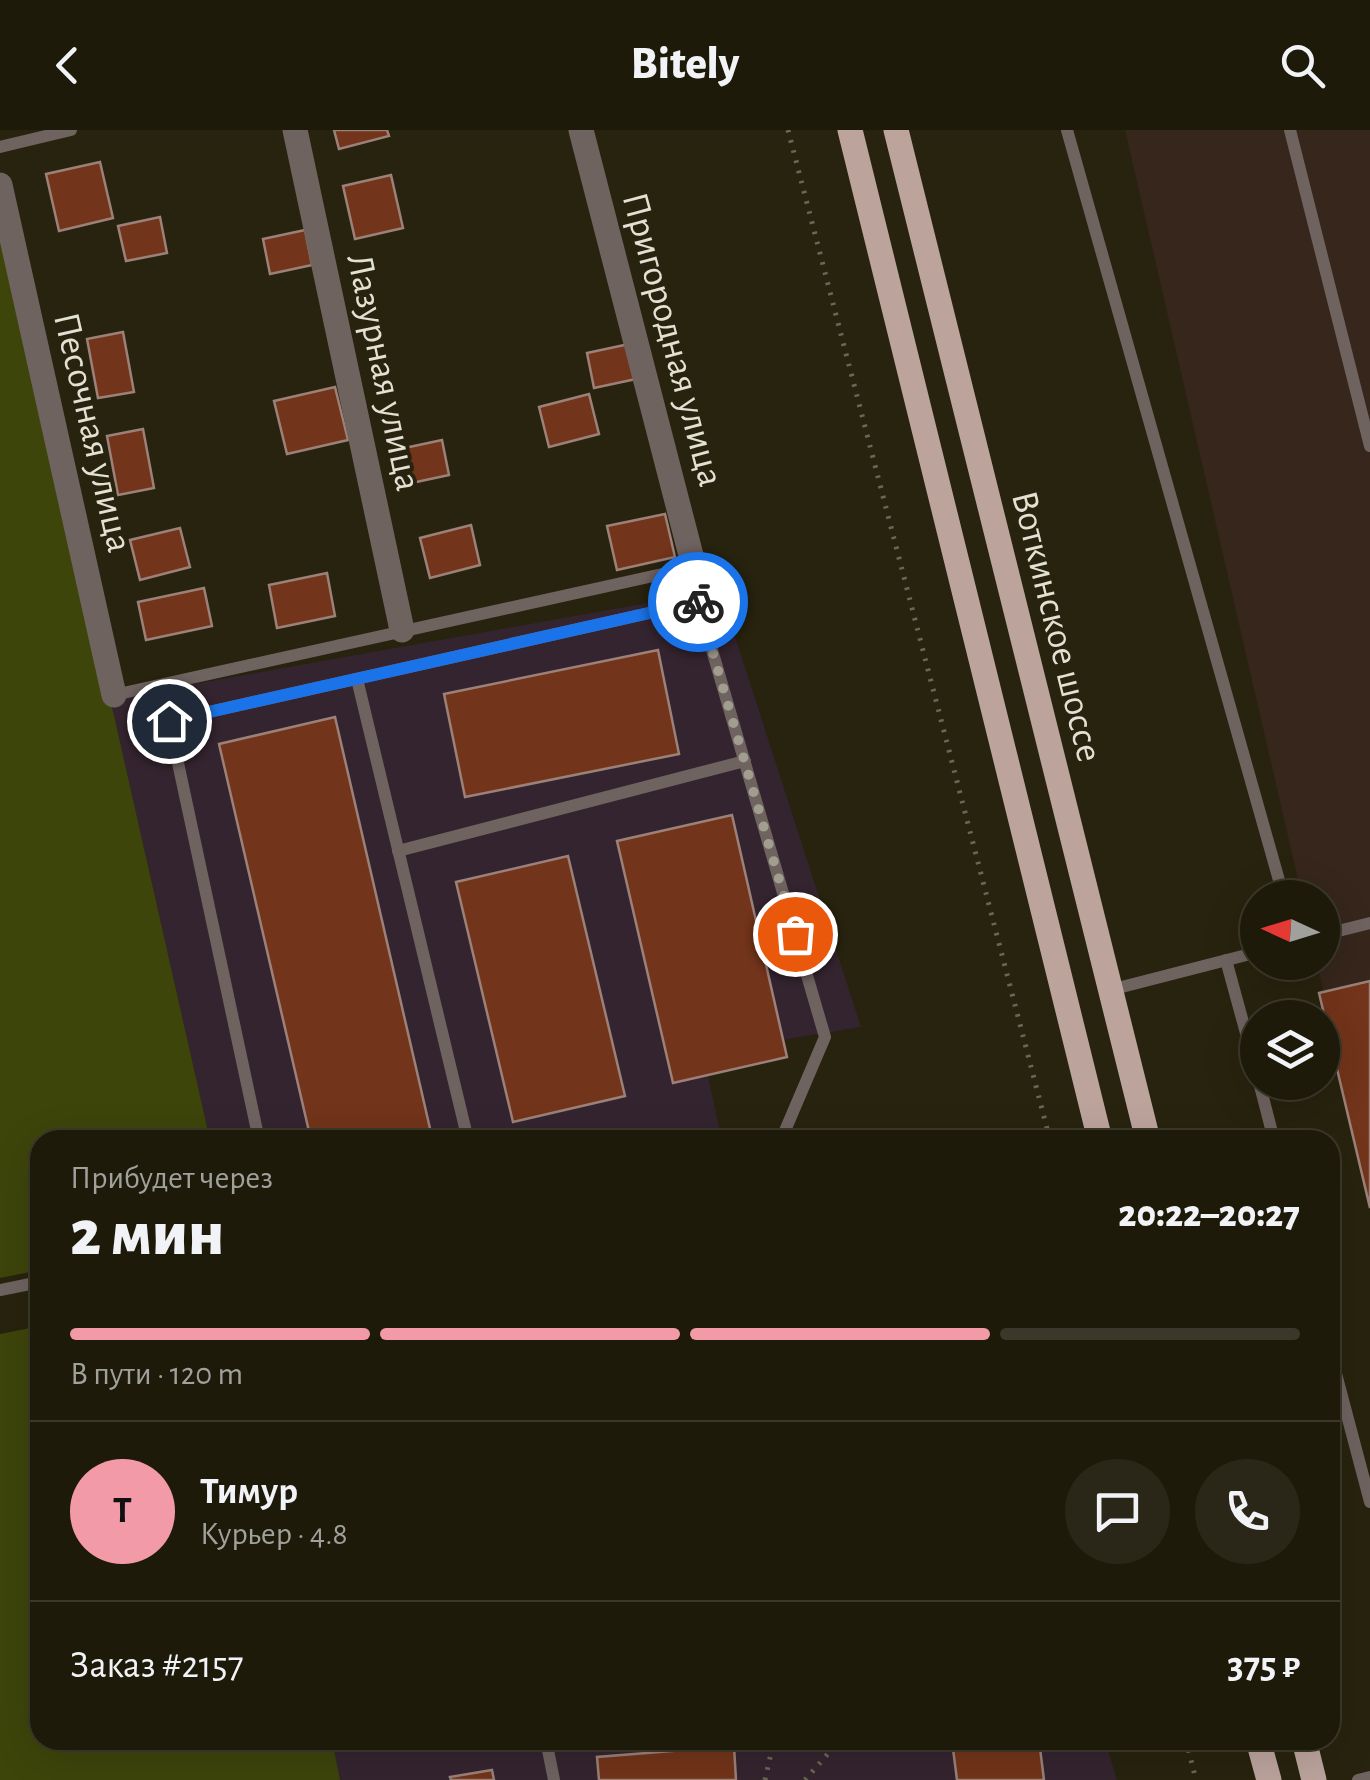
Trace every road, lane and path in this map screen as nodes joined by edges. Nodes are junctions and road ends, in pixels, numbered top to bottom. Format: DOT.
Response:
graph roads {
  1 [pos="71,130"];
  2 [pos="295,130"];
  3 [pos="581,130"];
  4 [pos="788,130"];
  5 [pos="850,130"];
  6 [pos="896,130"];
  7 [pos="1068,130"];
  8 [pos="1290,130"];
  9 [pos="0,147"];
  10 [pos="0,185"];
  11 [pos="1370,446"];
  12 [pos="694,568"];
  13 [pos="402,630"];
  14 [pos="357,679"];
  15 [pos="114,695"];
  16 [pos="744,762"];
  17 [pos="398,851"];
  18 [pos="1279,880"];
  19 [pos="1370,923"];
  20 [pos="1340,930"];
  21 [pos="1240,956"];
  22 [pos="1226,960"];
  23 [pos="1110,990"];
  24 [pos="1240,1012"];
  25 [pos="1263,1100"];
  26 [pos="256,1130"];
  27 [pos="466,1130"];
  28 [pos="785,1130"];
  29 [pos="1047,1130"];
  30 [pos="1098,1130"];
  31 [pos="1145,1130"];
  32 [pos="1271,1130"];
  33 [pos="30,1284"];
  34 [pos="0,1290"];
  35 [pos="1340,1389"];
  36 [pos="1370,1502"];
  37 [pos="548,1750"];
  38 [pos="772,1750"];
  39 [pos="831,1750"];
  40 [pos="1188,1750"];
  41 [pos="1261,1750"];
  42 [pos="1306,1750"];
  43 [pos="1370,1777"];
  44 [pos="554,1780"];
  45 [pos="764,1780"];
  46 [pos="805,1780"];
  47 [pos="1196,1780"];
  48 [pos="1269,1780"];
  49 [pos="1314,1780"];
  50 [pos="1358,1780"];
  1 -- 9 [label="lane"];
  2 -- 13 [label="street, Лазурная улица"];
  3 -- 12 [label="street, Пригородная улица"];
  4 -- 29 [label="path"];
  5 -- 30 [label="main road"];
  6 -- 23 [label="main road, Воткинское шоссе"];
  7 -- 18 [label="lane"];
  8 -- 11 [label="lane"];
  10 -- 15 [label="street, Песочная улица"];
  12 -- 13 [label="lane"];
  13 -- 15 [label="lane"];
  14 -- 16 [label="lane"];
  14 -- 17 [label="lane"];
  14 -- 26 [label="lane"];
  16 -- 17 [label="lane"];
  16 -- 28 [label="lane"];
  17 -- 27 [label="lane"];
  19 -- 20 [label="lane"];
  21 -- 22 [label="lane"];
  22 -- 23 [label="lane"];
  22 -- 24 [label="lane"];
  23 -- 31 [label="main road, Воткинское шоссе"];
  25 -- 32 [label="lane"];
  33 -- 34 [label="lane"];
  35 -- 36 [label="lane"];
  37 -- 44 [label="lane"];
  38 -- 45 [label="path"];
  39 -- 46 [label="path"];
  40 -- 47 [label="path"];
  41 -- 48 [label="main road"];
  42 -- 49 [label="main road"];
  43 -- 50 [label="lane"];
}
